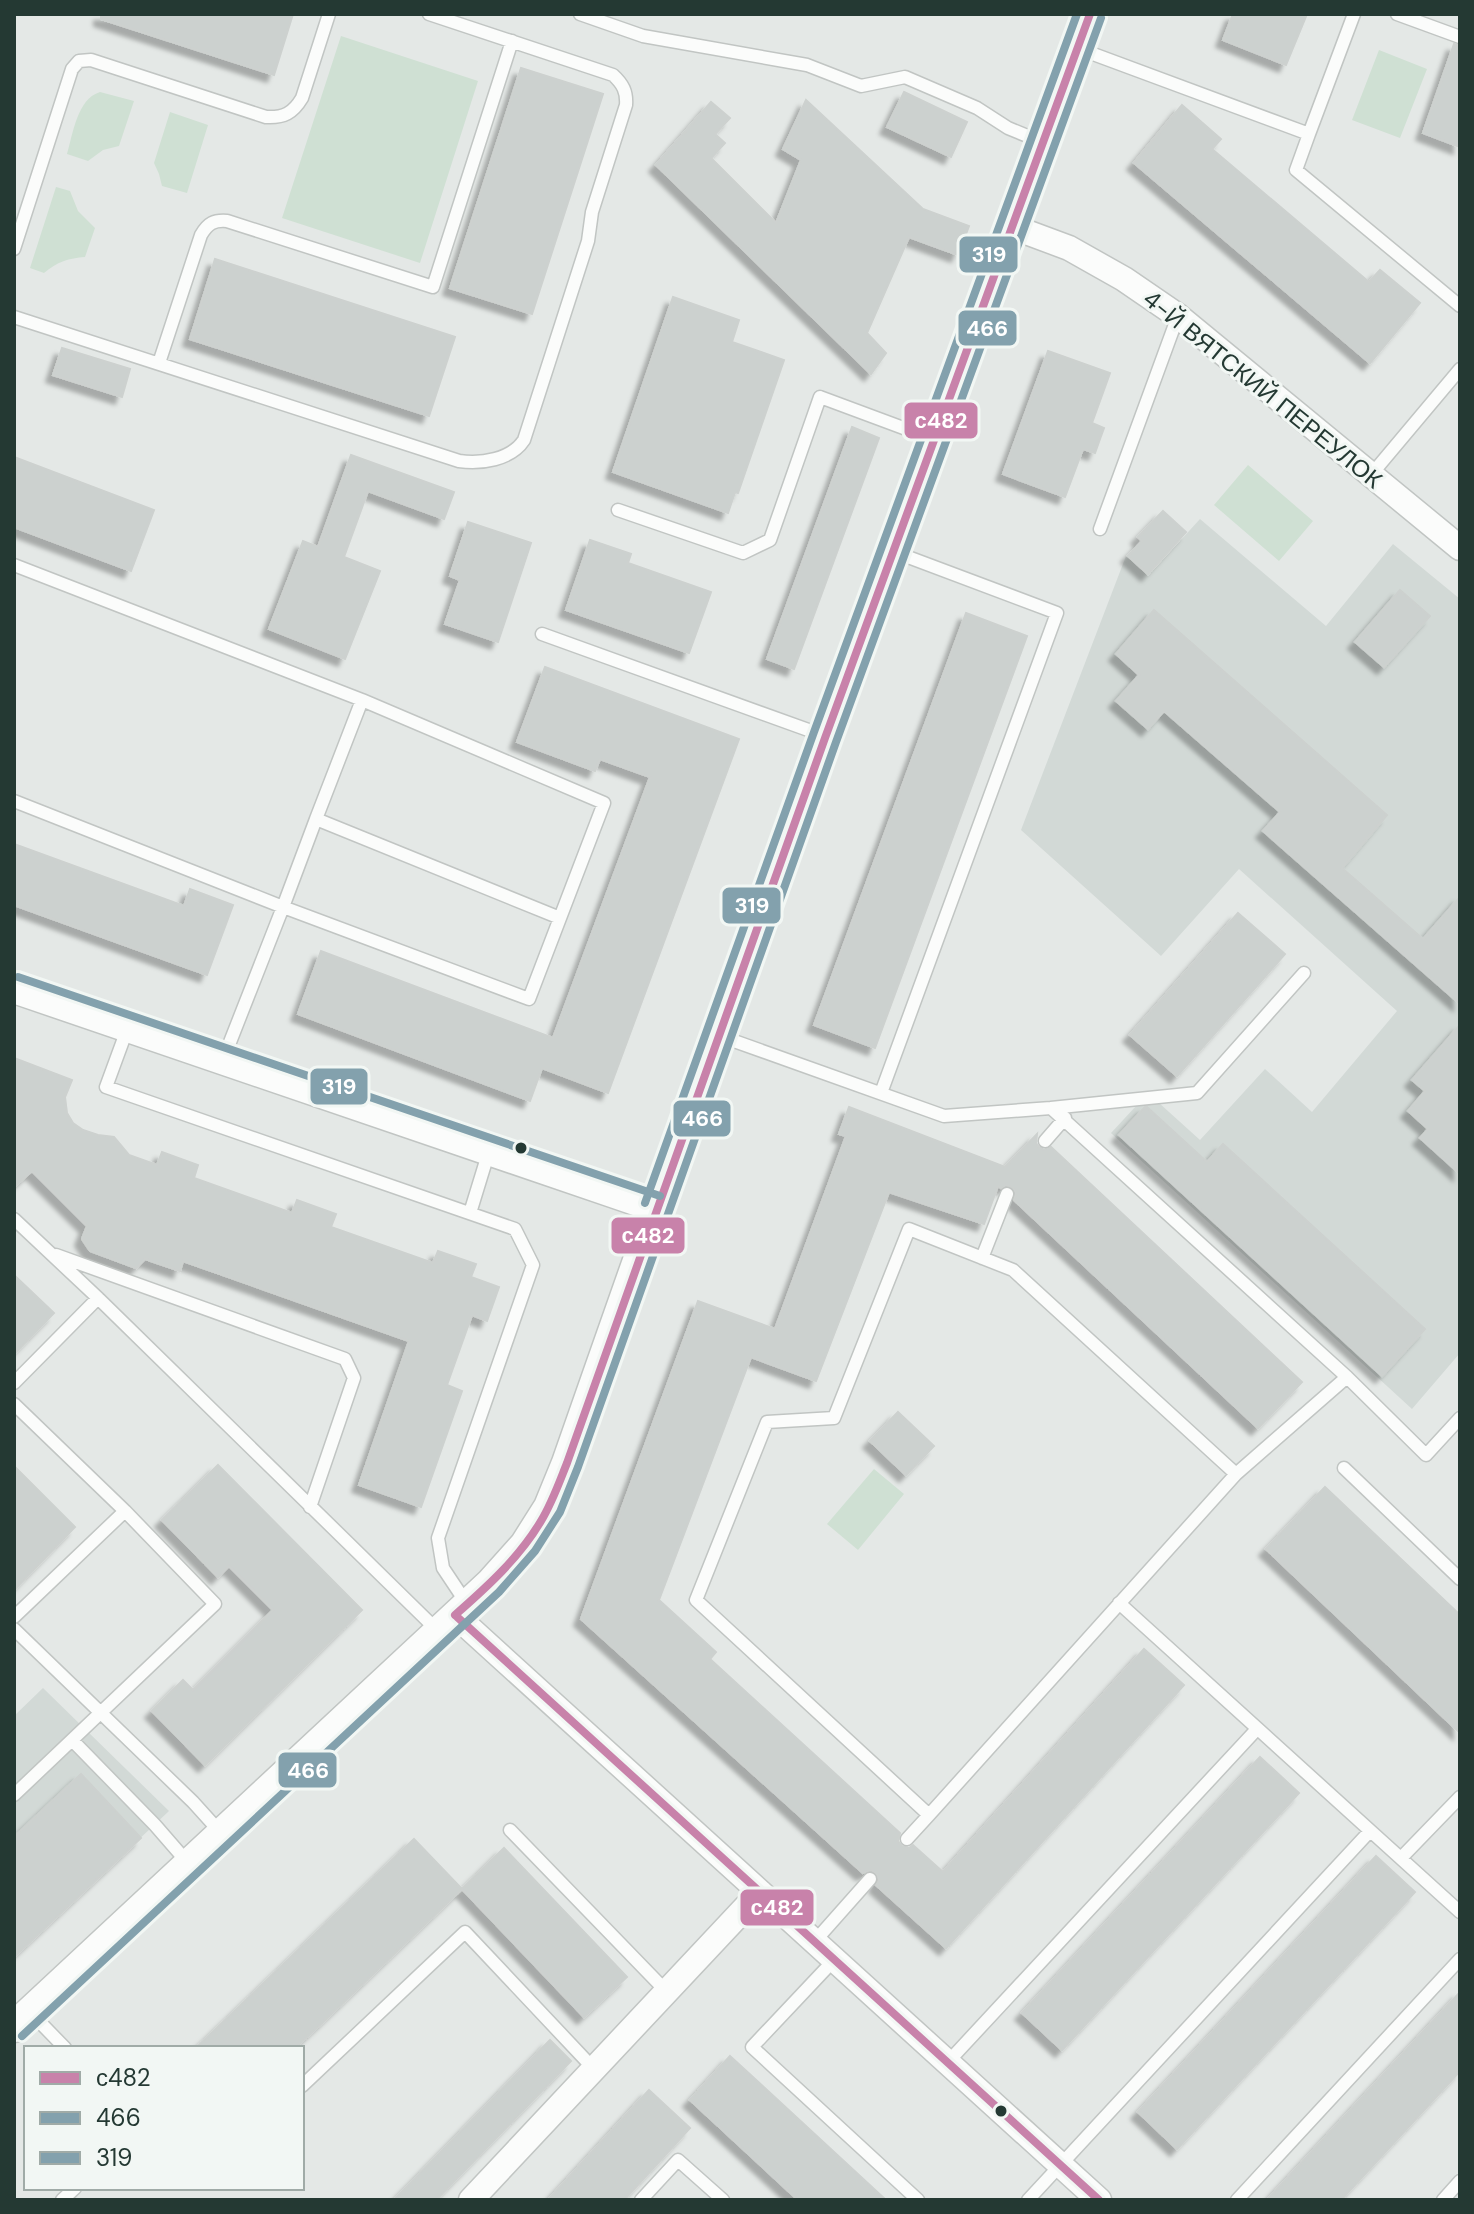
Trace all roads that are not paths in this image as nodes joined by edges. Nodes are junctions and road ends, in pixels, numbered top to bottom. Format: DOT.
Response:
graph roads {
  1 [pos="329,14"];
  2 [pos="429,14"];
  3 [pos="580,14"];
  4 [pos="1090,14"];
  5 [pos="1354,14"];
  6 [pos="1397,14"];
  7 [pos="1460,37"];
  8 [pos="512,41"];
  9 [pos="1077,48"];
  10 [pos="1309,134"];
  11 [pos="1042,142"];
  12 [pos="1010,226"];
  13 [pos="14,249"];
  14 [pos="1460,306"];
  15 [pos="1178,316"];
  16 [pos="14,317"];
  17 [pos="159,363"];
  18 [pos="1460,369"];
  19 [pos="933,439"];
  20 [pos="1371,475"];
  21 [pos="618,510"];
  22 [pos="1100,529"];
  23 [pos="1460,548"];
  24 [pos="892,551"];
  25 [pos="14,565"];
  26 [pos="542,634"];
  27 [pos="362,700"];
  28 [pos="825,736"];
  29 [pos="14,801"];
  30 [pos="316,819"];
  31 [pos="283,907"];
  32 [pos="560,918"];
  33 [pos="1304,973"];
  34 [pos="14,988"];
  35 [pos="128,1027"];
  36 [pos="717,1035"];
  37 [pos="223,1060"];
  38 [pos="881,1093"];
  39 [pos="1051,1108"];
  40 [pos="1065,1118"];
  41 [pos="1045,1141"];
  42 [pos="489,1150"];
  43 [pos="1007,1194"];
  44 [pos="656,1207"];
  45 [pos="470,1213"];
  46 [pos="14,1219"];
  47 [pos="50,1253"];
  48 [pos="982,1258"];
  49 [pos="98,1298"];
  50 [pos="1347,1377"];
  51 [pos="14,1383"];
  52 [pos="14,1404"];
  53 [pos="1460,1418"];
  54 [pos="1344,1468"];
  55 [pos="1236,1474"];
  56 [pos="310,1507"];
  57 [pos="125,1511"];
  58 [pos="1460,1579"];
  59 [pos="1119,1603"];
  60 [pos="14,1617"];
  61 [pos="453,1617"];
  62 [pos="14,1629"];
  63 [pos="100,1713"];
  64 [pos="1257,1729"];
  65 [pos="72,1740"];
  66 [pos="14,1795"];
  67 [pos="1460,1797"];
  68 [pos="929,1815"];
  69 [pos="510,1830"];
  70 [pos="1370,1831"];
  71 [pos="221,1833"];
  72 [pos="907,1839"];
  73 [pos="1401,1858"];
  74 [pos="189,1864"];
  75 [pos="870,1879"];
  76 [pos="760,1892"];
  77 [pos="1460,1912"];
  78 [pos="815,1941"];
  79 [pos="835,1959"];
  80 [pos="1460,1959"];
  81 [pos="666,1991"];
  82 [pos="22,2020"];
  83 [pos="62,2046"];
  84 [pos="948,2062"];
  85 [pos="594,2069"];
  86 [pos="304,2084"];
  87 [pos="1062,2165"];
  88 [pos="1460,2181"];
  89 [pos="471,2200"];
  90 [pos="641,2200"];
  91 [pos="723,2200"];
  92 [pos="918,2200"];
  93 [pos="1028,2200"];
  94 [pos="1099,2200"];
  95 [pos="1237,2200"];
  96 [pos="1443,2200"];
  1 -- 13 [label="lane"];
  2 -- 8 [label="lane"];
  3 -- 11 [label="lane"];
  4 -- 9 [label="street"];
  5 -- 10 [label="lane"];
  6 -- 7 [label="lane"];
  8 -- 17 [label="lane"];
  8 -- 17 [label="lane"];
  9 -- 10 [label="lane"];
  9 -- 11 [label="street"];
  10 -- 14 [label="lane"];
  11 -- 12 [label="street"];
  12 -- 15 [label="street, 4-Й ВЯТСКИЙ ПЕРЕУЛОК"];
  12 -- 19 [label="street"];
  15 -- 20 [label="street, 4-Й ВЯТСКИЙ ПЕРЕУЛОК"];
  15 -- 22 [label="lane"];
  16 -- 17 [label="lane"];
  18 -- 20 [label="lane"];
  19 -- 21 [label="lane"];
  19 -- 24 [label="street"];
  20 -- 23 [label="street, 4-Й ВЯТСКИЙ ПЕРЕУЛОК"];
  24 -- 28 [label="street"];
  24 -- 38 [label="lane"];
  25 -- 27 [label="lane"];
  26 -- 28 [label="lane"];
  27 -- 30 [label="lane"];
  27 -- 32 [label="lane"];
  28 -- 36 [label="street"];
  29 -- 31 [label="lane"];
  30 -- 31 [label="lane"];
  30 -- 32 [label="lane"];
  31 -- 32 [label="lane"];
  31 -- 37 [label="lane"];
  33 -- 39 [label="lane"];
  34 -- 35 [label="street"];
  35 -- 37 [label="street"];
  35 -- 45 [label="lane"];
  36 -- 38 [label="lane"];
  36 -- 44 [label="street"];
  37 -- 42 [label="street"];
  38 -- 39 [label="lane"];
  39 -- 40 [label="lane"];
  40 -- 41 [label="lane"];
  40 -- 50 [label="lane"];
  42 -- 44 [label="street"];
  42 -- 45 [label="lane"];
  43 -- 48 [label="lane"];
  44 -- 61 [label="street"];
  45 -- 61 [label="lane"];
  46 -- 47 [label="lane"];
  47 -- 49 [label="lane"];
  47 -- 56 [label="lane"];
  48 -- 55 [label="lane"];
  48 -- 68 [label="lane"];
  49 -- 51 [label="lane"];
  49 -- 56 [label="lane"];
  50 -- 53 [label="lane"];
  50 -- 55 [label="lane"];
  52 -- 57 [label="lane"];
  54 -- 58 [label="lane"];
  55 -- 59 [label="lane"];
  56 -- 61 [label="lane"];
  57 -- 60 [label="lane"];
  57 -- 63 [label="lane"];
  59 -- 64 [label="lane"];
  59 -- 68 [label="lane"];
  61 -- 71 [label="street"];
  61 -- 76 [label="street"];
  62 -- 63 [label="lane"];
  63 -- 65 [label="lane"];
  63 -- 71 [label="lane"];
  64 -- 70 [label="lane"];
  64 -- 84 [label="lane"];
  65 -- 66 [label="lane"];
  65 -- 74 [label="lane"];
  67 -- 73 [label="lane"];
  68 -- 72 [label="lane"];
  69 -- 81 [label="lane"];
  70 -- 73 [label="lane"];
  70 -- 87 [label="lane"];
  71 -- 74 [label="street"];
  73 -- 77 [label="lane"];
  74 -- 82 [label="street"];
  75 -- 78 [label="lane"];
  76 -- 78 [label="street"];
  76 -- 81 [label="street"];
  78 -- 79 [label="street"];
  79 -- 84 [label="street"];
  79 -- 92 [label="lane"];
  80 -- 95 [label="lane"];
  81 -- 85 [label="street"];
  82 -- 83 [label="lane"];
  84 -- 87 [label="street"];
  85 -- 86 [label="lane"];
  85 -- 89 [label="street"];
  87 -- 93 [label="lane"];
  87 -- 94 [label="street"];
  88 -- 96 [label="lane"];
  90 -- 91 [label="lane"];
}
